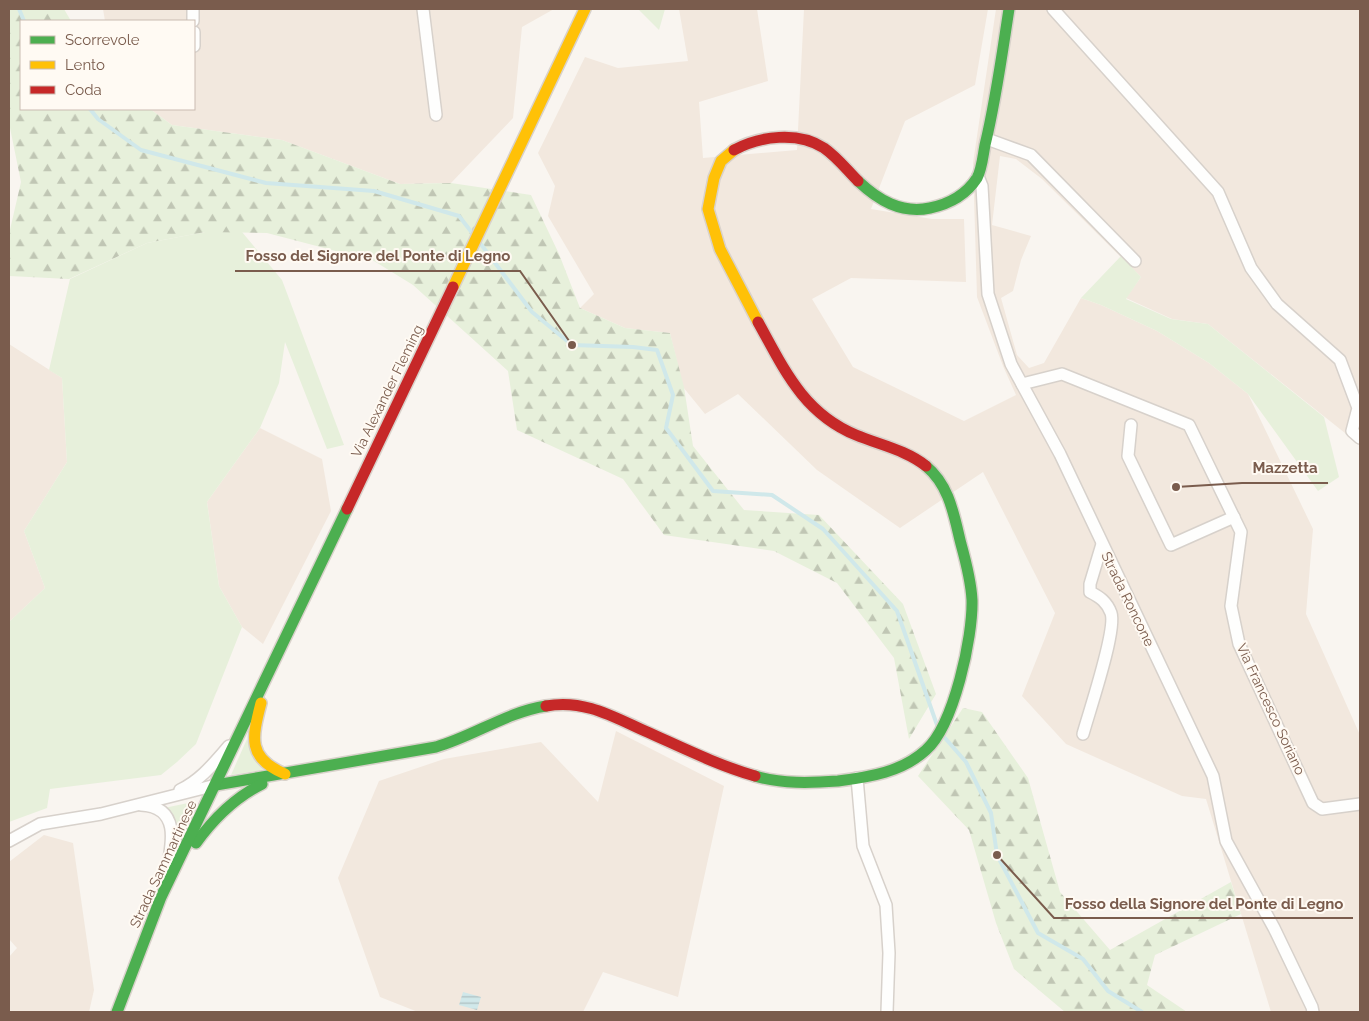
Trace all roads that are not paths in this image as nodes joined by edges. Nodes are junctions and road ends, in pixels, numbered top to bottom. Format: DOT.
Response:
graph roads {
  1 [pos="423,9"];
  2 [pos="585,9"];
  3 [pos="1009,9"];
  4 [pos="1053,9"];
  5 [pos="436,116"];
  6 [pos="987,139"];
  7 [pos="978,176"];
  8 [pos="1136,261"];
  9 [pos="1022,384"];
  10 [pos="1358,398"];
  11 [pos="1131,425"];
  12 [pos="1360,438"];
  13 [pos="1234,517"];
  14 [pos="1102,544"];
  15 [pos="269,672"];
  16 [pos="1083,734"];
  17 [pos="237,737"];
  18 [pos="285,774"];
  19 [pos="857,778"];
  20 [pos="216,785"];
  21 [pos="163,798"];
  22 [pos="1360,804"];
  23 [pos="134,806"];
  24 [pos="9,841"];
  25 [pos="170,880"];
  26 [pos="161,897"];
  27 [pos="117,1012"];
  28 [pos="887,1012"];
  29 [pos="1313,1012"];
  1 -- 5 [label="street"];
  2 -- 15 [label="street, Via Alexander Fleming"];
  3 -- 6 [label="street"];
  4 -- 10 [label="street"];
  6 -- 7 [label="street"];
  6 -- 8 [label="street"];
  7 -- 9 [label="street, Strada Roncone"];
  7 -- 19 [label="street"];
  9 -- 13 [label="street, Via Francesco Soriano"];
  9 -- 14 [label="street, Strada Roncone"];
  10 -- 12 [label="street"];
  11 -- 13 [label="street"];
  13 -- 22 [label="street, Via Francesco Soriano"];
  14 -- 16 [label="street"];
  14 -- 29 [label="street, Strada Roncone"];
  15 -- 17 [label="street, Via Alexander Fleming"];
  15 -- 18 [label="street"];
  17 -- 20 [label="street, Via Alexander Fleming"];
  17 -- 21 [label="street"];
  18 -- 19 [label="street"];
  18 -- 20 [label="street"];
  18 -- 25 [label="street"];
  19 -- 28 [label="street"];
  20 -- 21 [label="street"];
  20 -- 25 [label="street, Strada Sammartinese"];
  21 -- 23 [label="street"];
  23 -- 24 [label="street"];
  23 -- 26 [label="street"];
  25 -- 26 [label="street, Strada Sammartinese"];
  26 -- 27 [label="street, Strada Sammartinese"];
}
